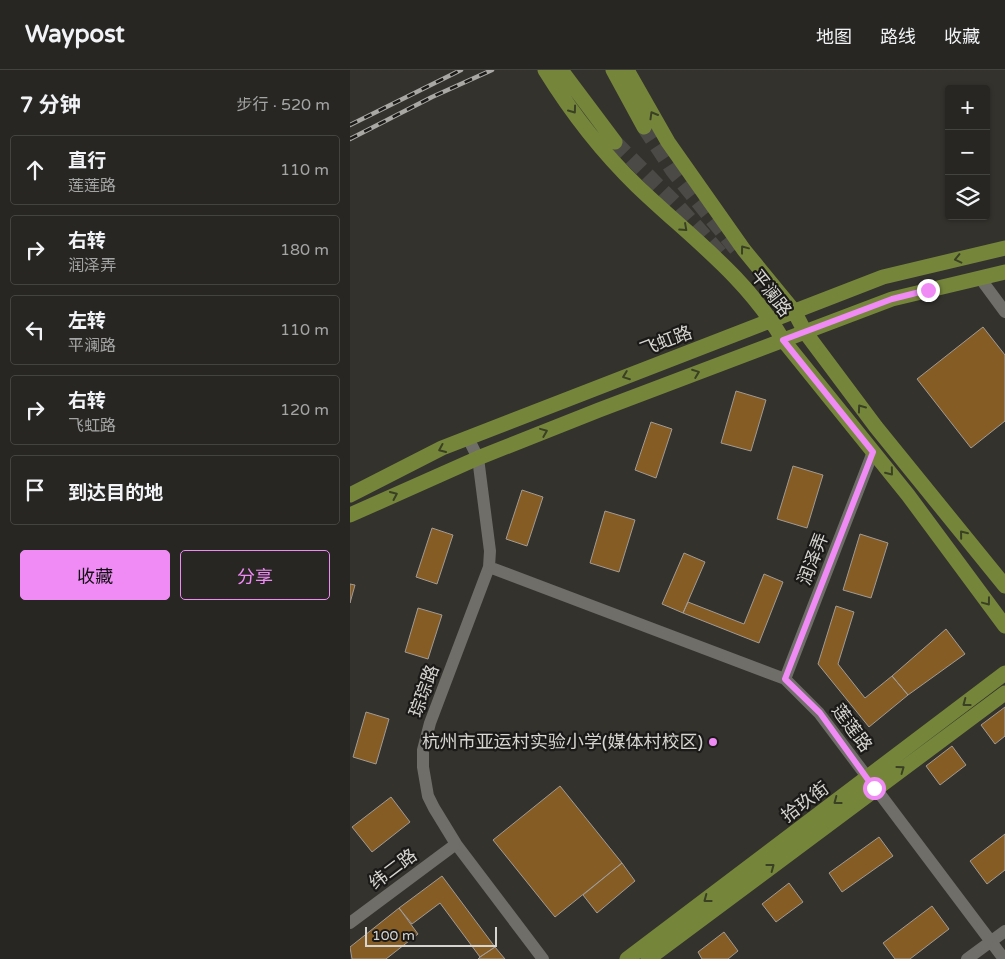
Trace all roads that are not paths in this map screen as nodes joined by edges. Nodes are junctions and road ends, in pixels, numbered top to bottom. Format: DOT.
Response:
graph roads {
  1 [pos="546,70"];
  2 [pos="561,70"];
  3 [pos="614,70"];
  4 [pos="627,70"];
  5 [pos="644,128"];
  6 [pos="615,142"];
  7 [pos="1005,248"];
  8 [pos="1005,272"];
  9 [pos="980,278"];
  10 [pos="794,311"];
  11 [pos="1005,312"];
  12 [pos="771,320"];
  13 [pos="806,332"];
  14 [pos="783,340"];
  15 [pos="468,438"];
  16 [pos="873,452"];
  17 [pos="478,458"];
  18 [pos="350,494"];
  19 [pos="350,515"];
  20 [pos="489,567"];
  21 [pos="1005,586"];
  22 [pos="1005,626"];
  23 [pos="1005,673"];
  24 [pos="785,679"];
  25 [pos="1005,693"];
  26 [pos="871,783"];
  27 [pos="456,844"];
  28 [pos="350,923"];
  29 [pos="1005,931"];
  30 [pos="991,942"];
  31 [pos="543,959"];
  32 [pos="627,959"];
  33 [pos="648,959"];
  34 [pos="967,959"];
  35 [pos="1004,959"];
  1 -- 12 [label="main road, 平澜路, one-way"];
  2 -- 6 [label="main road"];
  3 -- 5 [label="main road"];
  10 -- 4 [label="main road, 平澜路, one-way"];
  7 -- 10 [label="main road, 飞虹路, one-way"];
  8 -- 9 [label="main road"];
  9 -- 11 [label="street"];
  9 -- 13 [label="main road"];
  10 -- 12 [label="main road, 飞虹路"];
  10 -- 13 [label="main road, 平澜路"];
  12 -- 14 [label="main road, 平澜路"];
  12 -- 15 [label="main road, 飞虹路, one-way"];
  13 -- 14 [label="main road"];
  21 -- 13 [label="main road, 平澜路, one-way"];
  14 -- 16 [label="main road, 平澜路"];
  17 -- 14 [label="main road, one-way"];
  15 -- 17 [label="street, 琮琮路"];
  15 -- 18 [label="main road, 飞虹路, one-way"];
  16 -- 22 [label="main road, 平澜路, one-way"];
  16 -- 24 [label="street, 润泽弄"];
  19 -- 17 [label="main road, one-way"];
  17 -- 20 [label="street, 琮琮路"];
  20 -- 24 [label="street, 莲莲路"];
  20 -- 27 [label="street, 琮琮路"];
  23 -- 26 [label="main road, 拾玖街, one-way"];
  24 -- 26 [label="street, 莲莲路"];
  26 -- 25 [label="main road, 拾玖街, one-way"];
  26 -- 30 [label="street, 莲莲路"];
  26 -- 32 [label="main road, 拾玖街, one-way"];
  33 -- 26 [label="main road, 拾玖街, one-way"];
  27 -- 28 [label="street, 纬二路"];
  27 -- 31 [label="street, 琮琮路"];
  29 -- 30 [label="street"];
  30 -- 34 [label="street"];
  30 -- 35 [label="street, 莲莲路"];
}
